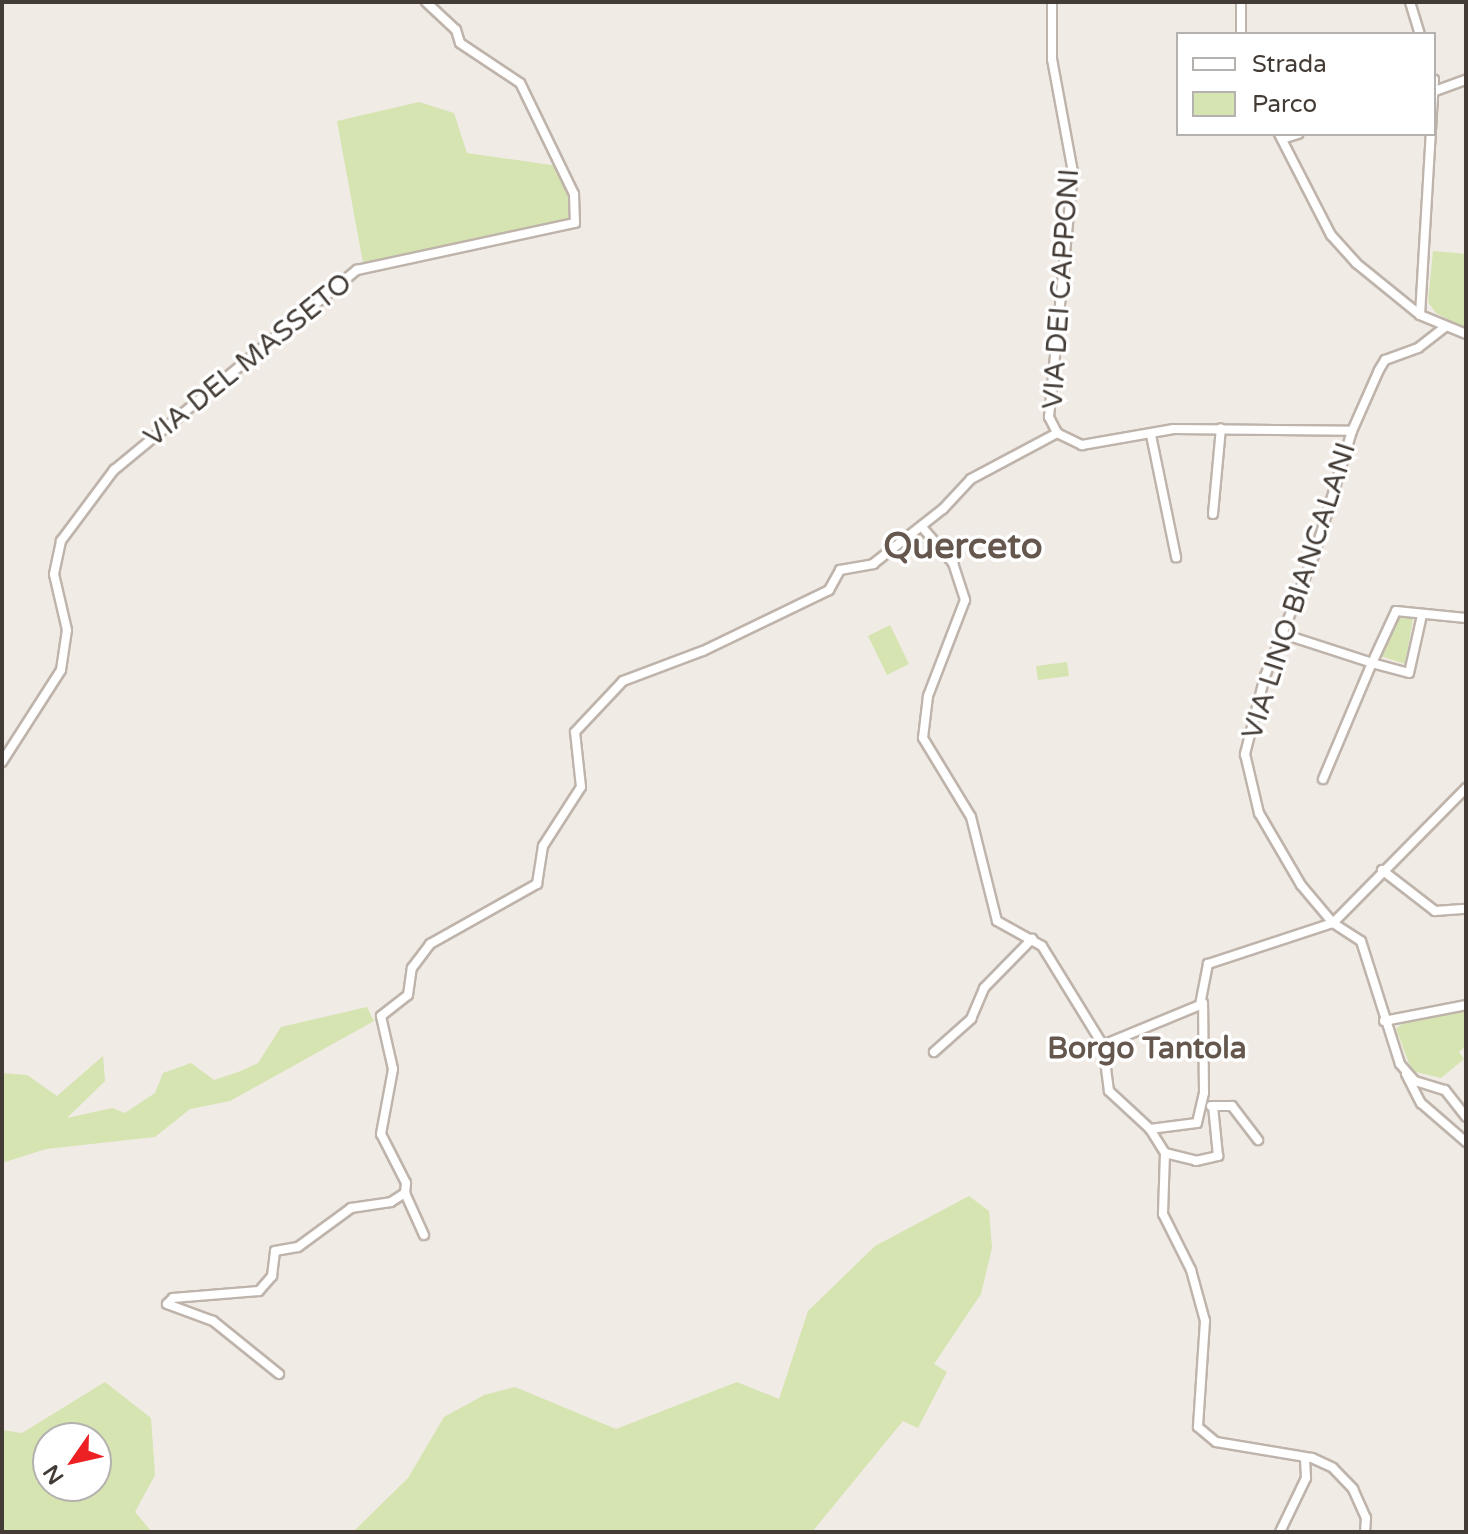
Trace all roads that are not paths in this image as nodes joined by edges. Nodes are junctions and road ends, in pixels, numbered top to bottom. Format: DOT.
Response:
graph roads {
  1 [pos="426,2"];
  2 [pos="1052,2"];
  3 [pos="1241,2"];
  4 [pos="1410,2"];
  5 [pos="1241,32"];
  6 [pos="1419,32"];
  7 [pos="1466,80"];
  8 [pos="1436,90"];
  9 [pos="1433,136"];
  10 [pos="1280,137"];
  11 [pos="1420,315"];
  12 [pos="1445,327"];
  13 [pos="1466,334"];
  14 [pos="1221,428"];
  15 [pos="1352,431"];
  16 [pos="1057,433"];
  17 [pos="1151,435"];
  18 [pos="1213,514"];
  19 [pos="922,527"];
  20 [pos="1176,557"];
  21 [pos="1422,615"];
  22 [pos="1466,618"];
  23 [pos="1283,634"];
  24 [pos="1372,663"];
  25 [pos="2,762"];
  26 [pos="1323,779"];
  27 [pos="1466,788"];
  28 [pos="1382,870"];
  29 [pos="1466,909"];
  30 [pos="1333,923"];
  31 [pos="1032,939"];
  32 [pos="1203,1003"];
  33 [pos="1466,1005"];
  34 [pos="1384,1021"];
  35 [pos="1103,1045"];
  36 [pos="934,1052"];
  37 [pos="1405,1074"];
  38 [pos="1202,1106"];
  39 [pos="1213,1106"];
  40 [pos="1466,1117"];
  41 [pos="1150,1129"];
  42 [pos="1258,1140"];
  43 [pos="1466,1142"];
  44 [pos="1165,1153"];
  45 [pos="405,1193"];
  46 [pos="424,1235"];
  47 [pos="279,1374"];
  48 [pos="1305,1458"];
  49 [pos="1280,1532"];
  50 [pos="1365,1532"];
  1 -- 25 [label="street, VIA DEL MASSETO"];
  2 -- 16 [label="street, VIA DEI CAPPONI"];
  3 -- 5 [label="street"];
  4 -- 6 [label="street"];
  7 -- 8 [label="street"];
  9 -- 11 [label="street"];
  10 -- 11 [label="street"];
  11 -- 12 [label="street"];
  12 -- 13 [label="street"];
  12 -- 15 [label="street, VIA LINO BIANCALANI"];
  14 -- 15 [label="street"];
  14 -- 17 [label="street"];
  14 -- 18 [label="street"];
  15 -- 23 [label="street, VIA LINO BIANCALANI"];
  16 -- 17 [label="street"];
  16 -- 19 [label="street"];
  17 -- 20 [label="street"];
  19 -- 31 [label="street"];
  19 -- 45 [label="street"];
  21 -- 22 [label="street"];
  21 -- 24 [label="street"];
  21 -- 24 [label="street"];
  23 -- 24 [label="street"];
  23 -- 30 [label="street, VIA LINO BIANCALANI"];
  24 -- 26 [label="street"];
  27 -- 28 [label="street"];
  28 -- 29 [label="street"];
  28 -- 30 [label="street"];
  30 -- 32 [label="street"];
  30 -- 34 [label="street, VIA LINO BIANCALANI"];
  31 -- 35 [label="street"];
  31 -- 36 [label="street"];
  32 -- 35 [label="street"];
  32 -- 38 [label="street"];
  33 -- 34 [label="street"];
  34 -- 37 [label="street, VIA LINO BIANCALANI"];
  35 -- 41 [label="street"];
  37 -- 40 [label="street"];
  37 -- 43 [label="street, VIA LINO BIANCALANI"];
  38 -- 39 [label="street"];
  38 -- 41 [label="street"];
  39 -- 42 [label="street"];
  39 -- 44 [label="street"];
  41 -- 44 [label="street"];
  44 -- 48 [label="street"];
  45 -- 46 [label="street"];
  45 -- 47 [label="street"];
  48 -- 49 [label="street"];
  48 -- 50 [label="street"];
}
